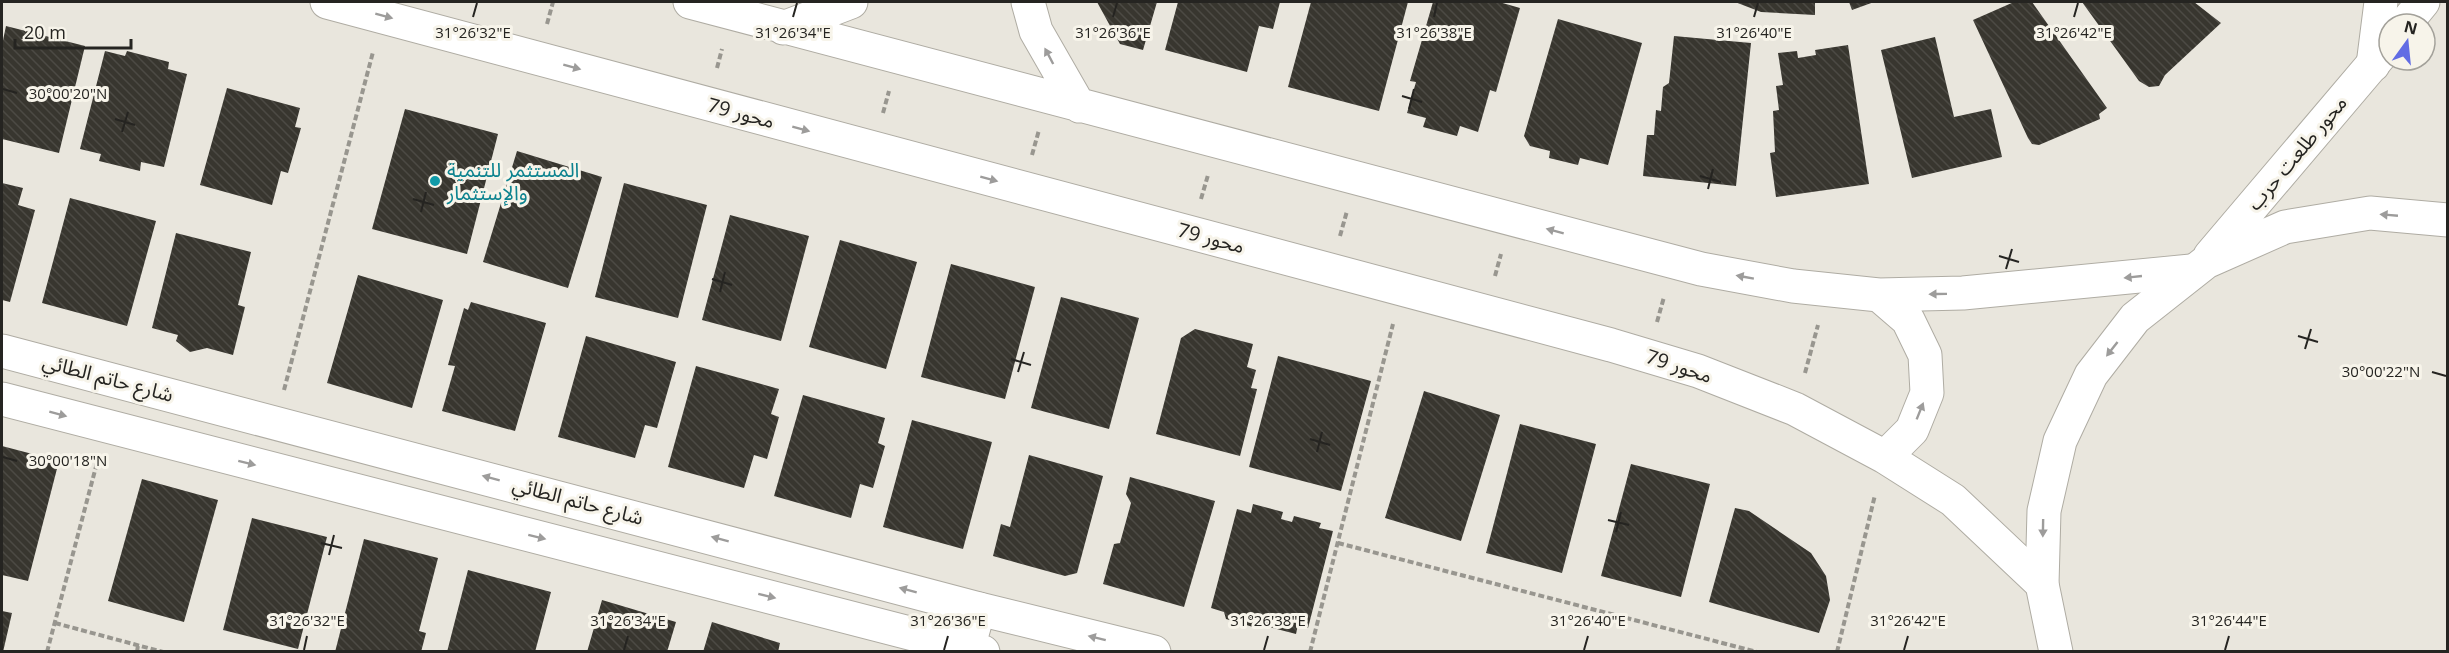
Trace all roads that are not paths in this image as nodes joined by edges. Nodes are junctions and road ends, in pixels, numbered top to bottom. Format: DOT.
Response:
graph roads {
  1 [pos="327,2"];
  2 [pos="690,2"];
  3 [pos="851,2"];
  4 [pos="1028,2"];
  5 [pos="783,28"];
  6 [pos="2377,60"];
  7 [pos="1064,102"];
  8 [pos="2448,220"];
  9 [pos="2198,267"];
  10 [pos="1879,295"];
  11 [pos="2,351"];
  12 [pos="2,399"];
  13 [pos="1885,457"];
  14 [pos="2042,584"];
  15 [pos="980,609"];
  16 [pos="973,650"];
  17 [pos="1154,651"];
  18 [pos="2056,651"];
  1 -- 13 [label="main road, محور 79, one-way"];
  2 -- 5 [label="main road"];
  3 -- 5 [label="main road"];
  7 -- 4 [label="main road, one-way"];
  5 -- 7 [label="main road"];
  6 -- 9 [label="main road, محور طلعت حرب"];
  10 -- 7 [label="main road, one-way"];
  8 -- 9 [label="main road, one-way"];
  9 -- 10 [label="main road, one-way"];
  9 -- 14 [label="main road, one-way"];
  13 -- 10 [label="main road, one-way"];
  15 -- 11 [label="main road, شارع حاتم الطائي, one-way"];
  12 -- 16 [label="main road, one-way"];
  13 -- 14 [label="main road, محور 79"];
  14 -- 18 [label="main road"];
  15 -- 16 [label="main road"];
  17 -- 15 [label="main road, شارع حاتم الطائي, one-way"];
}
